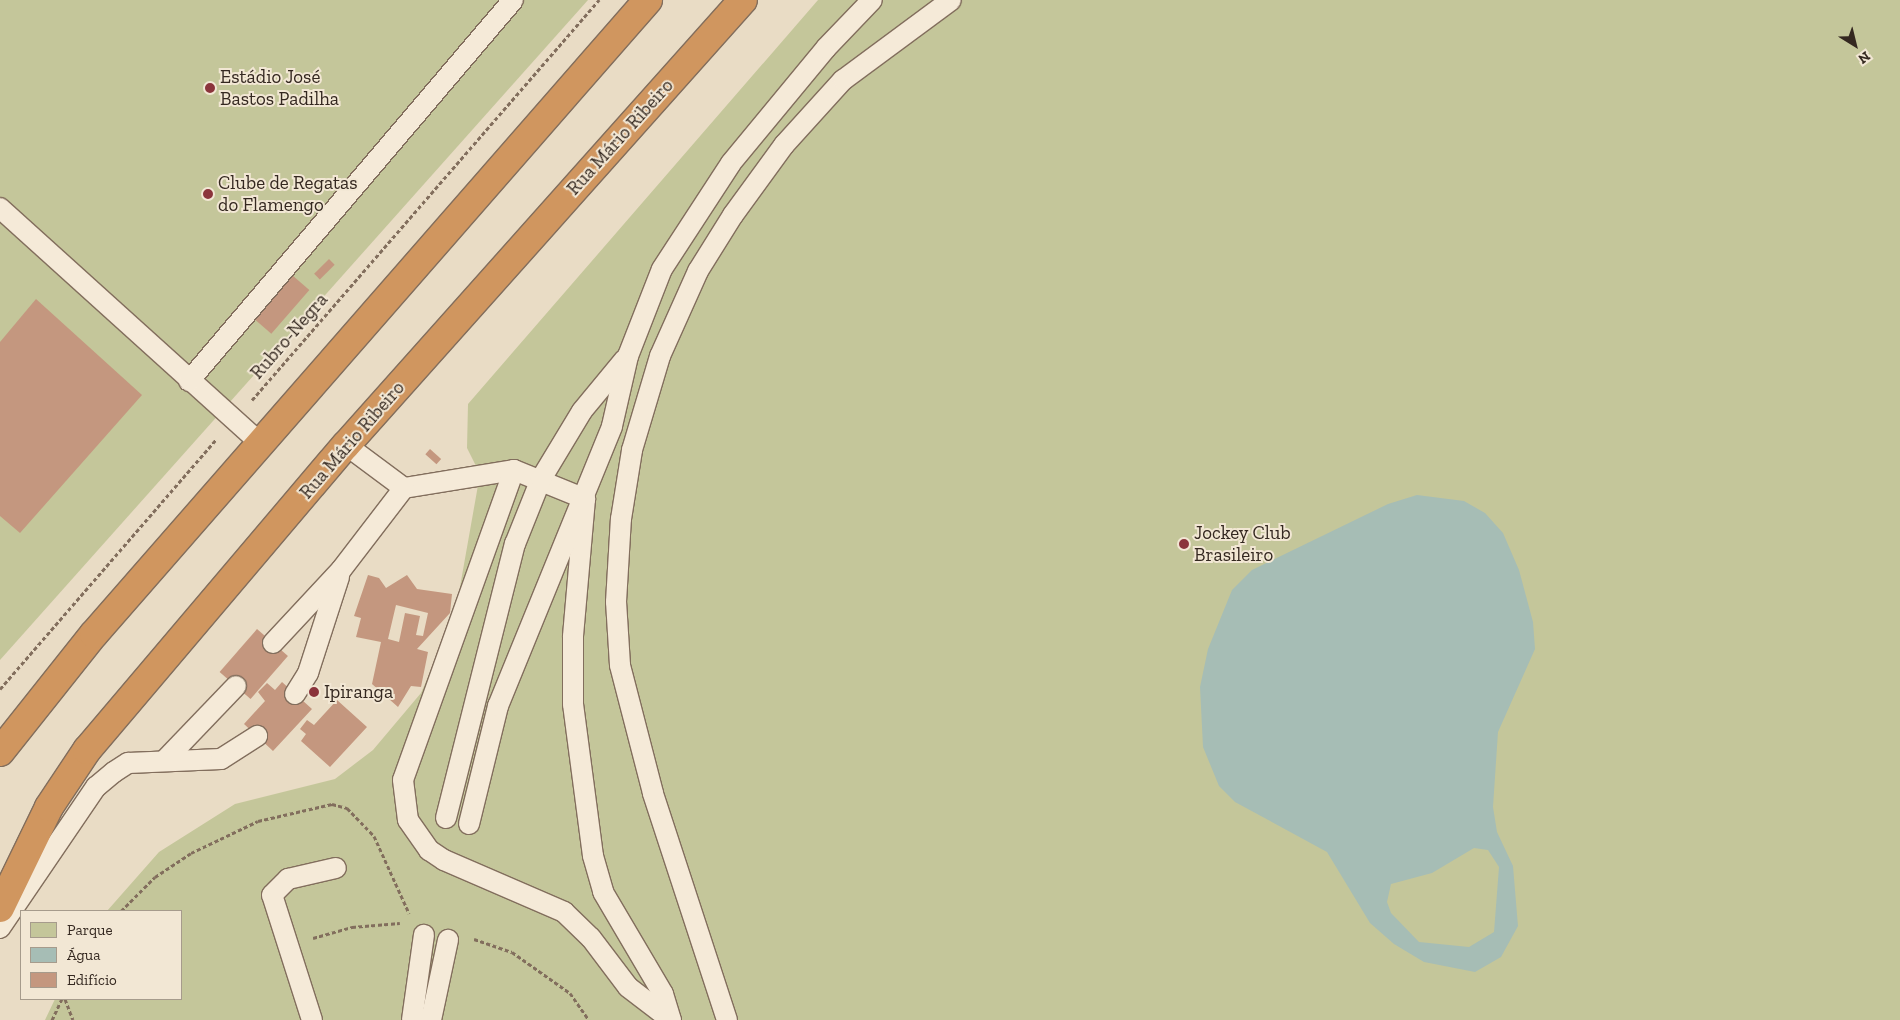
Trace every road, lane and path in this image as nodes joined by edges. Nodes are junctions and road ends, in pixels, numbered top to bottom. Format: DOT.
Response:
graph roads {
  1 [pos="513,0"];
  2 [pos="599,0"];
  3 [pos="648,0"];
  4 [pos="743,0"];
  5 [pos="872,0"];
  6 [pos="952,0"];
  7 [pos="0,208"];
  8 [pos="628,356"];
  9 [pos="189,381"];
  10 [pos="233,421"];
  11 [pos="259,442"];
  12 [pos="346,445"];
  13 [pos="514,470"];
  14 [pos="541,479"];
  15 [pos="404,488"];
  16 [pos="585,498"];
  17 [pos="341,570"];
  18 [pos="273,643"];
  19 [pos="236,686"];
  20 [pos="0,689"];
  21 [pos="295,694"];
  22 [pos="257,736"];
  23 [pos="0,752"];
  24 [pos="166,759"];
  25 [pos="446,818"];
  26 [pos="469,824"];
  27 [pos="336,868"];
  28 [pos="0,908"];
  29 [pos="122,910"];
  30 [pos="404,923"];
  31 [pos="0,928"];
  32 [pos="419,929"];
  33 [pos="470,938"];
  34 [pos="448,940"];
  35 [pos="287,946"];
  36 [pos="63,1000"];
  37 [pos="64,1000"];
  38 [pos="52,1020"];
  39 [pos="73,1020"];
  40 [pos="312,1020"];
  41 [pos="412,1020"];
  42 [pos="431,1020"];
  43 [pos="589,1020"];
  44 [pos="671,1020"];
  45 [pos="727,1020"];
  1 -- 9 [label="lane"];
  2 -- 10 [label="path, Rubro-Negra"];
  3 -- 11 [label="highway"];
  4 -- 12 [label="highway, Rua Mário Ribeiro"];
  5 -- 8 [label="lane"];
  6 -- 45 [label="lane"];
  7 -- 9 [label="lane"];
  8 -- 14 [label="lane"];
  8 -- 16 [label="lane"];
  9 -- 10 [label="lane"];
  10 -- 11 [label="lane"];
  10 -- 20 [label="path, Rubro-Negra"];
  11 -- 23 [label="highway"];
  12 -- 15 [label="lane"];
  12 -- 28 [label="highway, Rua Mário Ribeiro"];
  13 -- 14 [label="lane"];
  13 -- 15 [label="lane"];
  13 -- 44 [label="lane"];
  14 -- 16 [label="lane"];
  14 -- 25 [label="lane"];
  15 -- 17 [label="lane"];
  16 -- 26 [label="lane"];
  16 -- 44 [label="lane"];
  17 -- 18 [label="lane"];
  17 -- 21 [label="lane"];
  19 -- 24 [label="lane"];
  22 -- 24 [label="lane"];
  24 -- 31 [label="lane"];
  27 -- 35 [label="lane"];
  29 -- 32 [label="path"];
  30 -- 35 [label="path"];
  32 -- 41 [label="lane"];
  33 -- 43 [label="path"];
  34 -- 42 [label="lane"];
  35 -- 40 [label="lane"];
  36 -- 38 [label="path"];
  37 -- 39 [label="path"];
}
